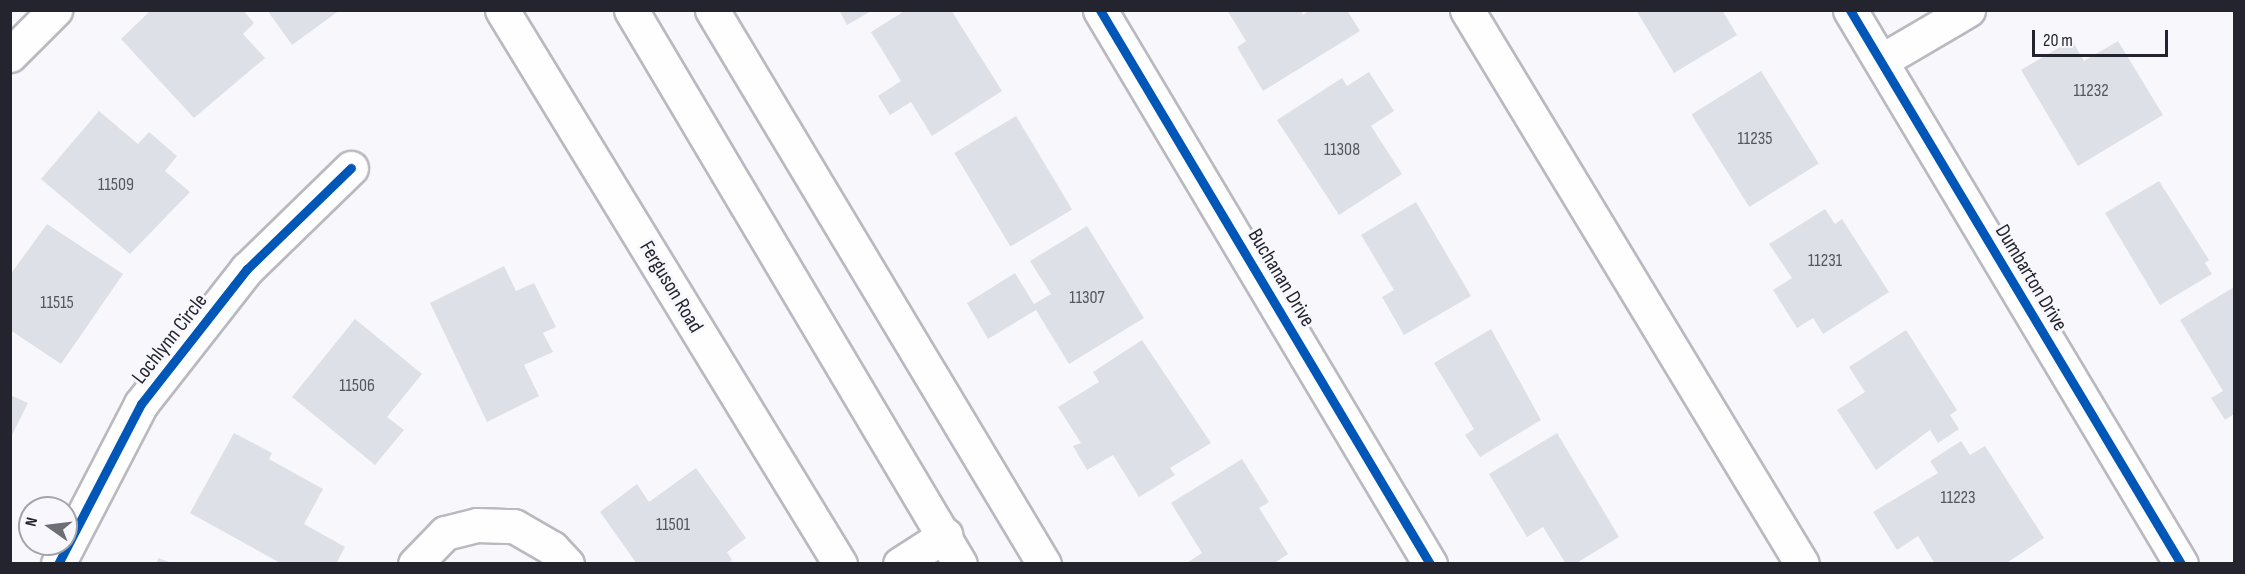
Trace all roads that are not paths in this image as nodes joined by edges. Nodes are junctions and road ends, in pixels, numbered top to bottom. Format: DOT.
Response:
graph roads {
  1 [pos="55,10"];
  2 [pos="502,10"];
  3 [pos="631,10"];
  4 [pos="712,10"];
  5 [pos="1101,10"];
  6 [pos="1467,10"];
  7 [pos="1850,10"];
  8 [pos="1968,10"];
  9 [pos="10,55"];
  10 [pos="1881,61"];
  11 [pos="351,168"];
  12 [pos="945,535"];
  13 [pos="58,564"];
  14 [pos="415,564"];
  15 [pos="567,564"];
  16 [pos="840,564"];
  17 [pos="900,564"];
  18 [pos="960,564"];
  19 [pos="1044,564"];
  20 [pos="1430,564"];
  21 [pos="1802,564"];
  22 [pos="2181,564"];
  1 -- 9 [label="street"];
  2 -- 16 [label="street, Ferguson Road"];
  3 -- 12 [label="street"];
  4 -- 19 [label="street"];
  5 -- 20 [label="street, Buchanan Drive"];
  6 -- 21 [label="street"];
  7 -- 10 [label="street, Dumbarton Drive"];
  8 -- 10 [label="street"];
  10 -- 22 [label="street, Dumbarton Drive"];
  11 -- 13 [label="street, Lochlynn Circle"];
  12 -- 17 [label="street"];
  12 -- 18 [label="street"];
  14 -- 15 [label="street"];
}
